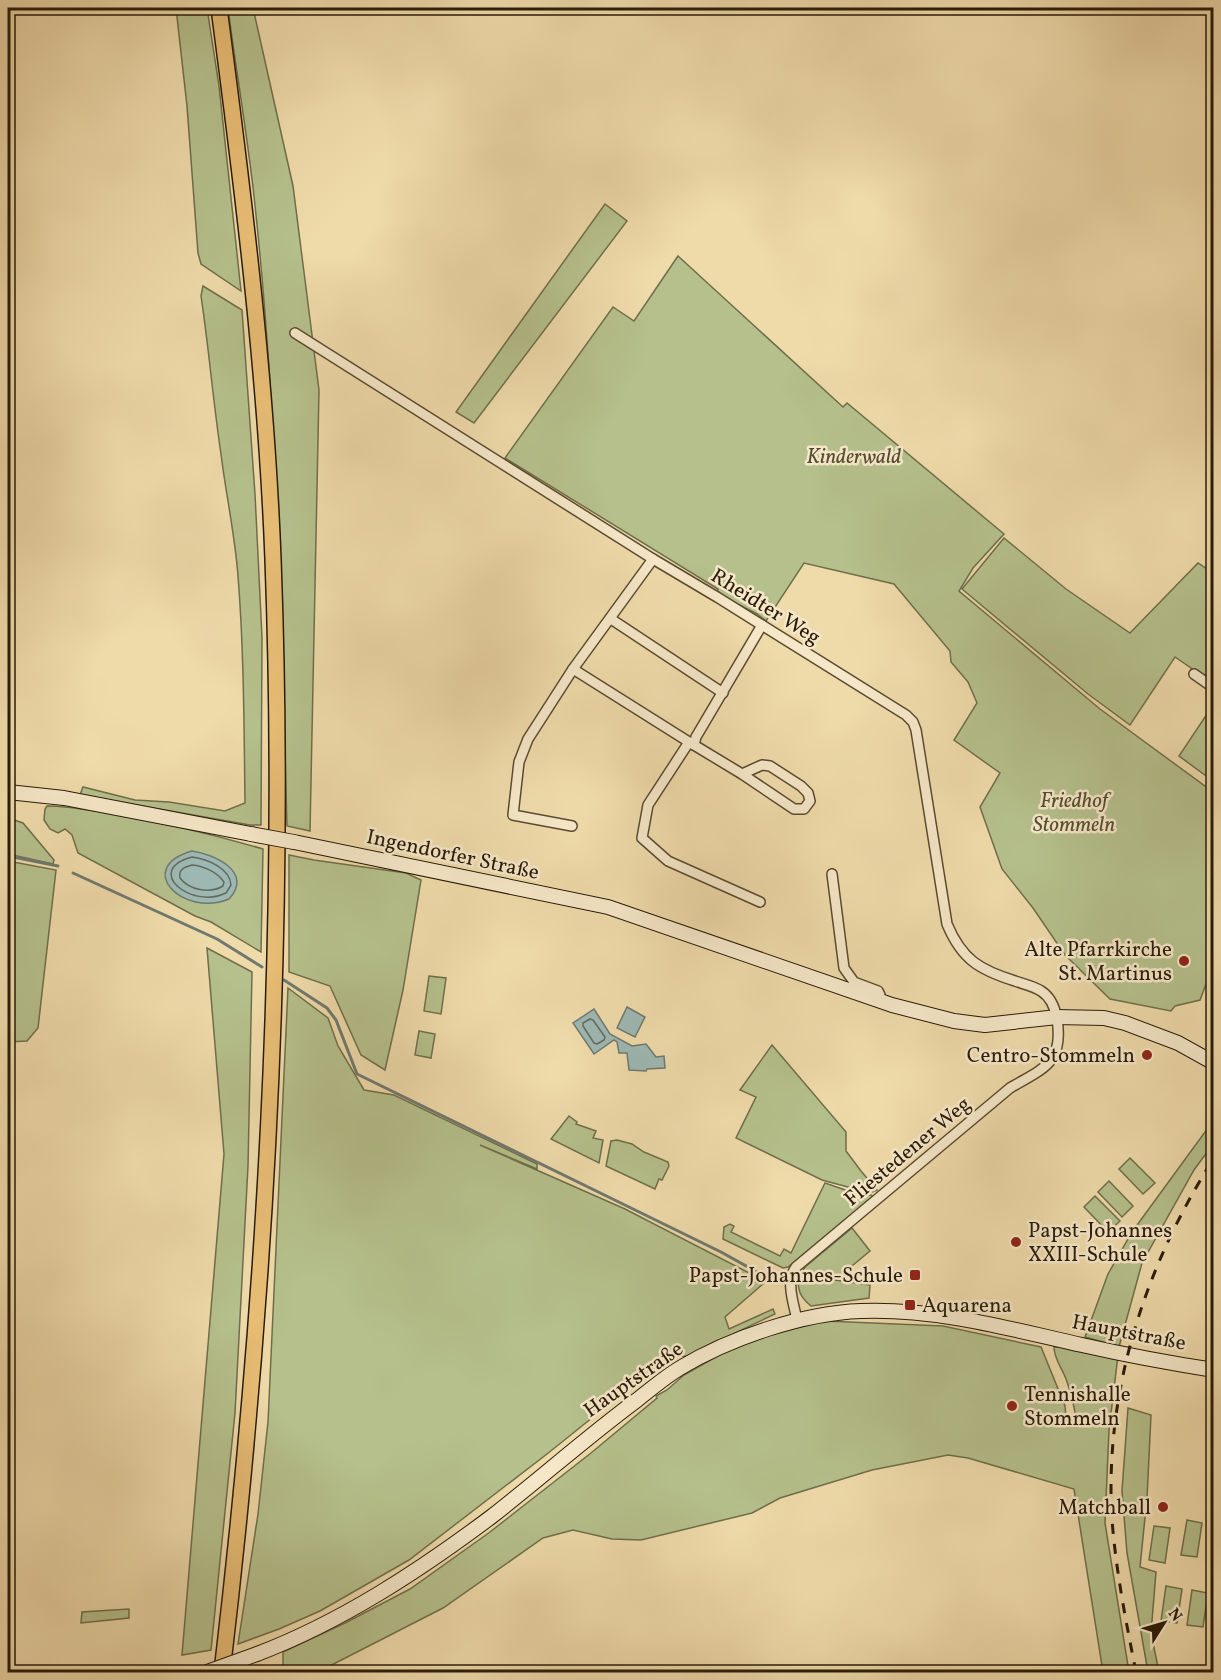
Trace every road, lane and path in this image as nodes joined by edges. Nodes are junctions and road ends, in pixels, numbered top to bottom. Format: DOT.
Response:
graph roads {
  1 [pos="219,8"];
  2 [pos="295,333"];
  3 [pos="653,560"];
  4 [pos="611,620"];
  5 [pos="762,625"];
  6 [pos="573,669"];
  7 [pos="1194,674"];
  8 [pos="1214,688"];
  9 [pos="723,693"];
  10 [pos="692,744"];
  11 [pos="742,774"];
  12 [pos="8,792"];
  13 [pos="572,826"];
  14 [pos="832,874"];
  15 [pos="760,902"];
  16 [pos="879,1001"];
  17 [pos="1057,1017"];
  18 [pos="1214,1063"];
  19 [pos="797,1320"];
  20 [pos="1214,1370"];
  21 [pos="207,1672"];
  22 [pos="222,1672"];
  1 -- 22 [label="main road"];
  2 -- 3 [label="street, Rheidter Weg"];
  3 -- 4 [label="street"];
  3 -- 5 [label="street, Rheidter Weg"];
  4 -- 6 [label="street"];
  4 -- 9 [label="street"];
  5 -- 9 [label="street"];
  5 -- 17 [label="street, Rheidter Weg"];
  6 -- 10 [label="street"];
  6 -- 13 [label="street"];
  7 -- 8 [label="street"];
  9 -- 10 [label="street"];
  10 -- 11 [label="street"];
  10 -- 15 [label="street"];
  11 -- 11 [label="street"];
  12 -- 16 [label="street, Ingendorfer Straße, bridge"];
  14 -- 16 [label="street, Ingendorfer Straße"];
  16 -- 17 [label="street, Ingendorfer Straße"];
  17 -- 18 [label="street, Ingendorfer Straße"];
  17 -- 19 [label="street, Fliestedener Weg"];
  19 -- 20 [label="street, Hauptstraße"];
  19 -- 21 [label="street, Hauptstraße, bridge"];
}
